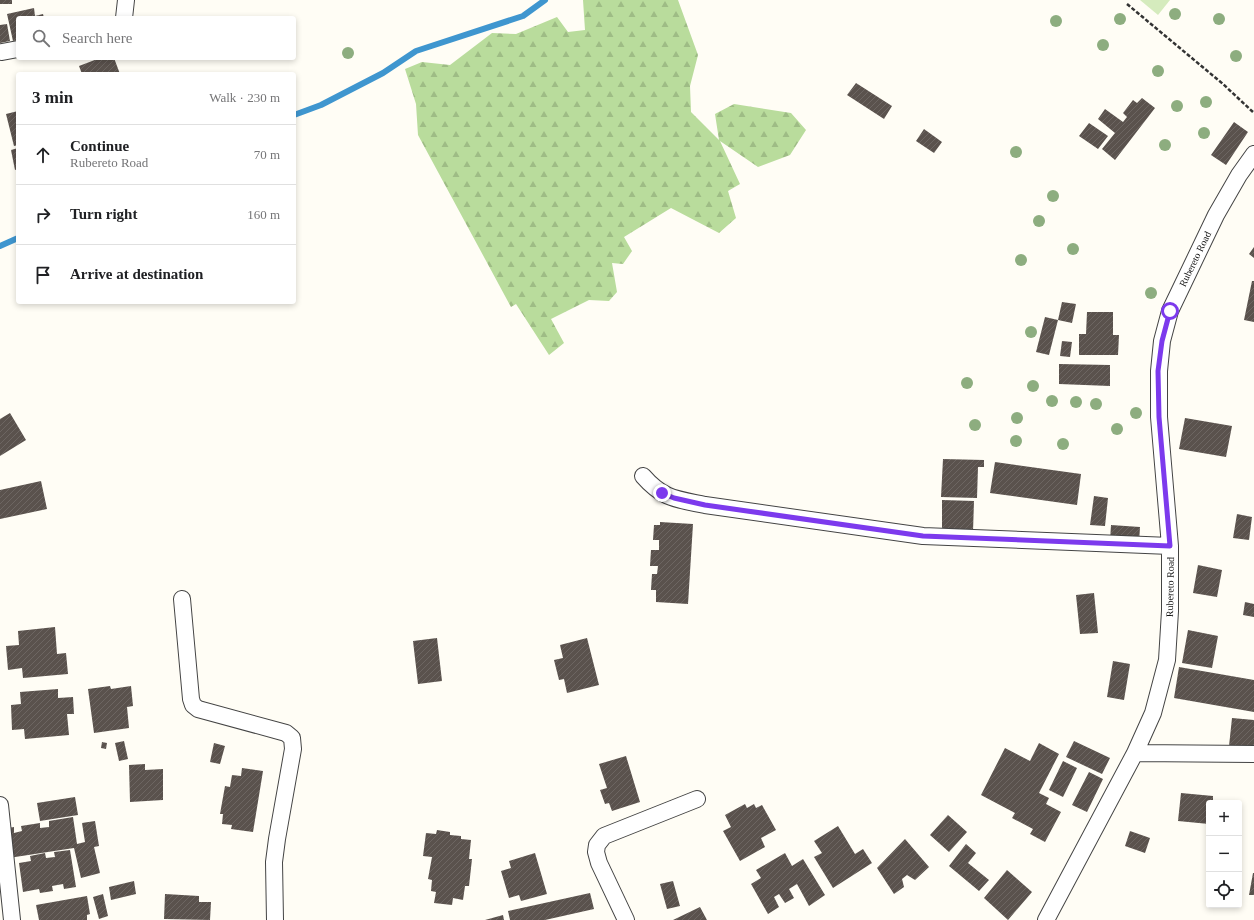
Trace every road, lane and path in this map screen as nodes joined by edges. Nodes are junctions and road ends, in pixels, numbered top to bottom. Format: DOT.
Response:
graph roads {
  1 [pos="126,0"];
  2 [pos="1127,4"];
  3 [pos="124,16"];
  4 [pos="16,49"];
  5 [pos="2,52"];
  6 [pos="1254,113"];
  7 [pos="1254,154"];
  8 [pos="642,476"];
  9 [pos="1170,546"];
  10 [pos="182,599"];
  11 [pos="1135,753"];
  12 [pos="1254,754"];
  13 [pos="697,799"];
  14 [pos="0,805"];
  15 [pos="12,920"];
  16 [pos="275,920"];
  17 [pos="626,920"];
  18 [pos="1046,920"];
  1 -- 3 [label="street"];
  2 -- 6 [label="path"];
  4 -- 5 [label="street"];
  7 -- 9 [label="street, Rubereto Road"];
  8 -- 9 [label="street"];
  9 -- 11 [label="street, Rubereto Road"];
  10 -- 16 [label="street"];
  11 -- 12 [label="street"];
  11 -- 18 [label="street, Rubereto Road"];
  13 -- 17 [label="street"];
  14 -- 15 [label="street"];
}
